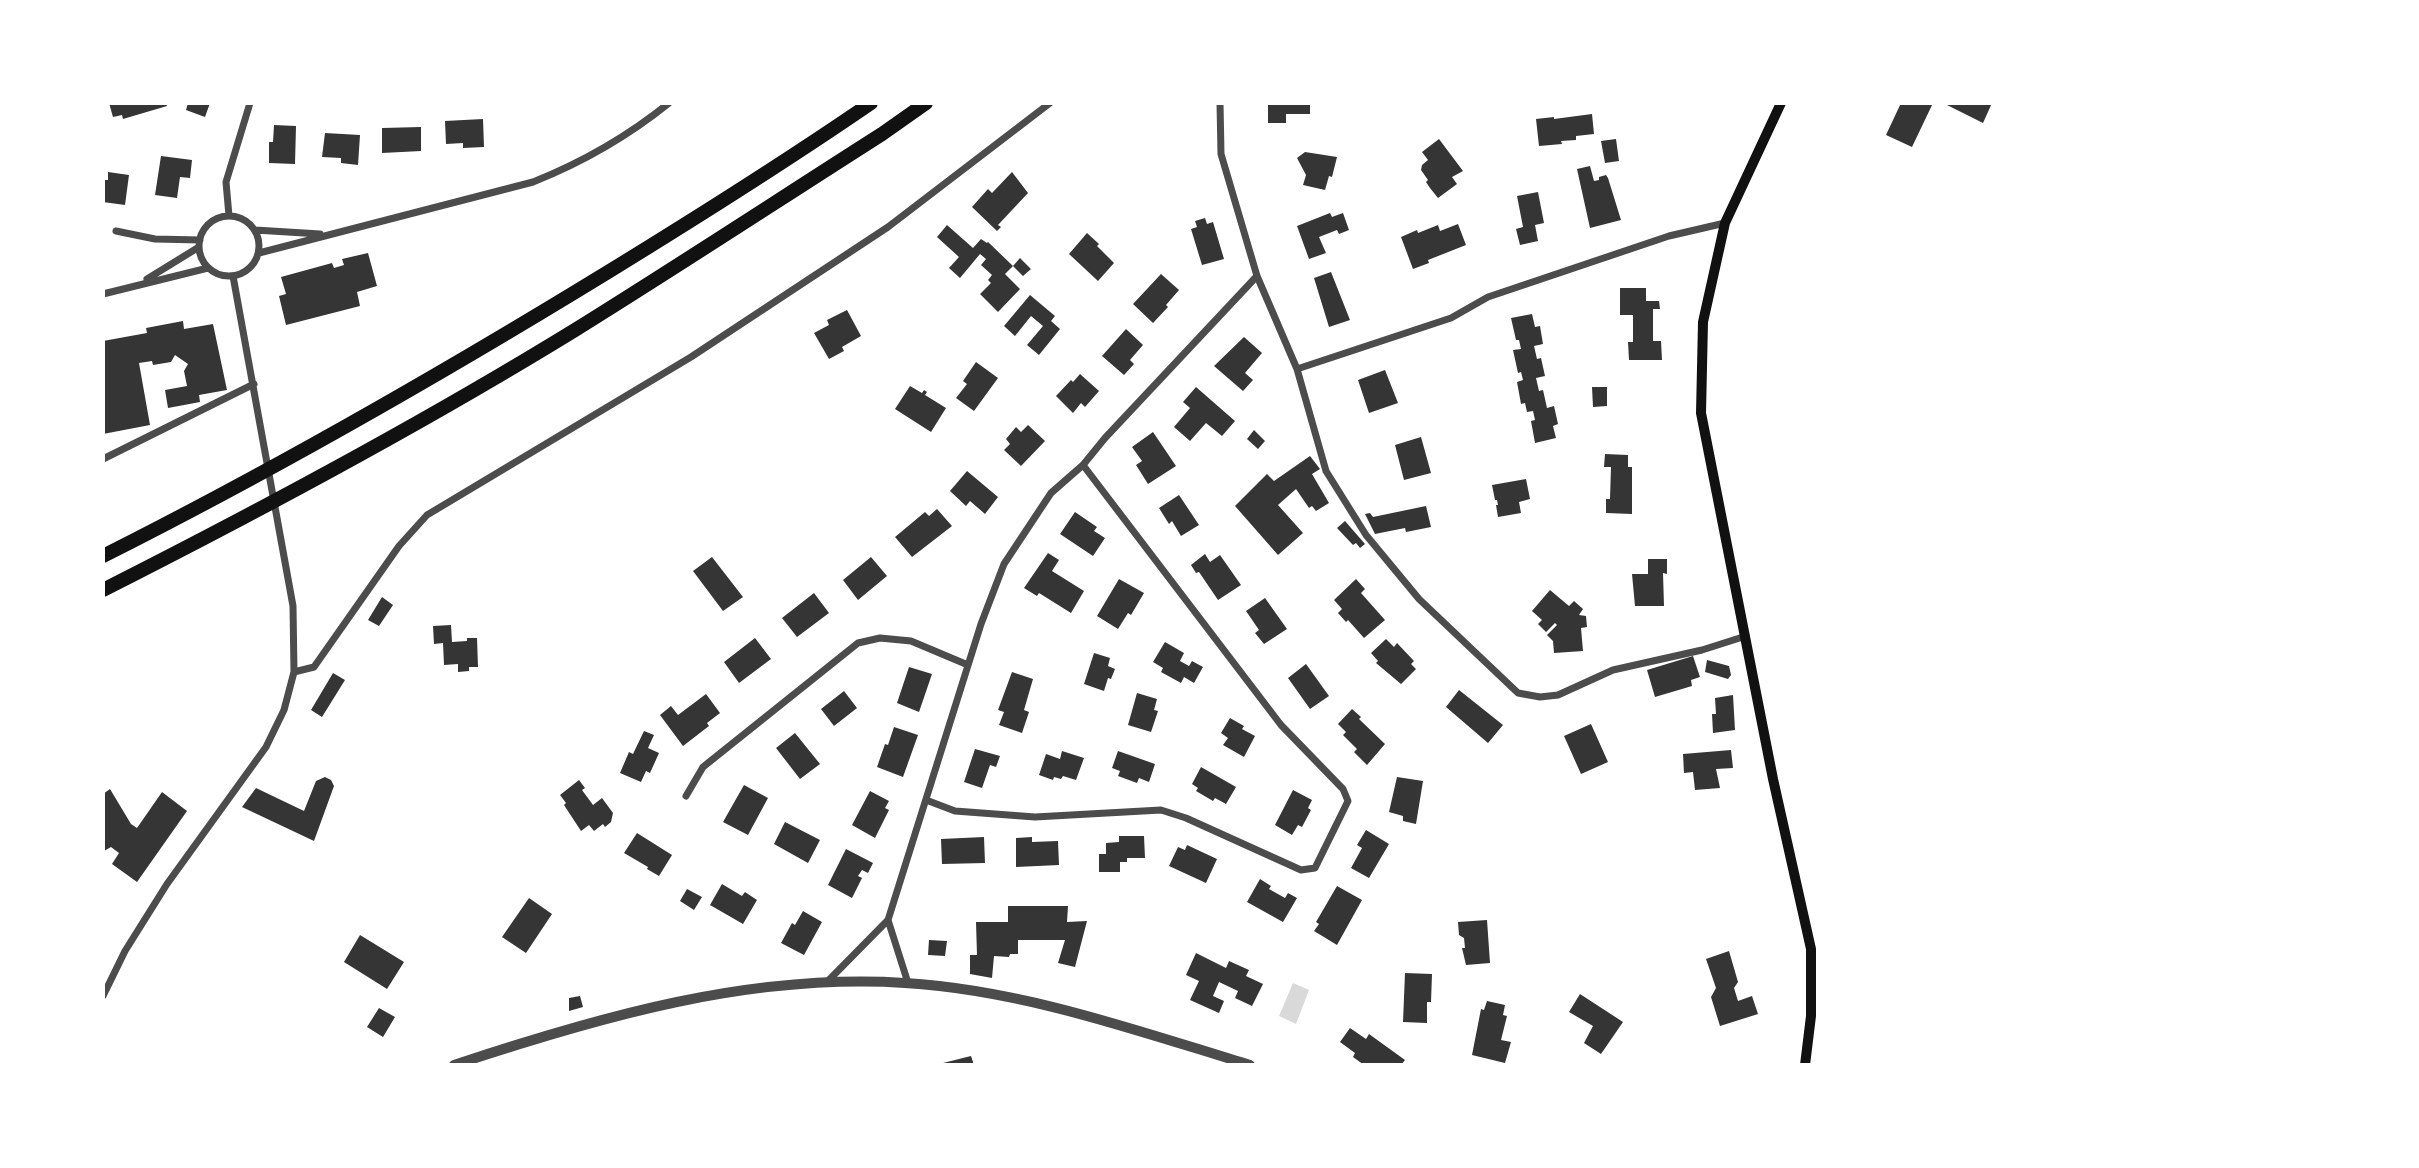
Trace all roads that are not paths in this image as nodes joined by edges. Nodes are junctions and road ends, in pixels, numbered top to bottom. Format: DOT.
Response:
graph roads {
  1 [pos="250,103"];
  2 [pos="669,103"];
  3 [pos="872,103"];
  4 [pos="926,103"];
  5 [pos="1050,103"];
  6 [pos="1220,103"];
  7 [pos="1781,103"];
  8 [pos="229,216"];
  9 [pos="1725,223"];
  10 [pos="255,230"];
  11 [pos="116,231"];
  12 [pos="330,235"];
  13 [pos="200,244"];
  14 [pos="259,253"];
  15 [pos="208,268"];
  16 [pos="233,276"];
  17 [pos="1257,276"];
  18 [pos="140,283"];
  19 [pos="103,294"];
  20 [pos="1297,369"];
  21 [pos="254,384"];
  22 [pos="103,458"];
  23 [pos="1083,465"];
  24 [pos="103,556"];
  25 [pos="103,590"];
  26 [pos="1746,636"];
  27 [pos="968,665"];
  28 [pos="294,672"];
  29 [pos="686,796"];
  30 [pos="926,800"];
  31 [pos="888,920"];
  32 [pos="826,983"];
  33 [pos="908,983"];
  34 [pos="103,996"];
  35 [pos="454,1065"];
  36 [pos="1250,1065"];
  37 [pos="1805,1065"];
  1 -- 8 [label="street"];
  2 -- 12 [label="street"];
  3 -- 24 [label="highway"];
  4 -- 25 [label="highway"];
  5 -- 28 [label="street"];
  6 -- 17 [label="street"];
  7 -- 9 [label="main road"];
  8 -- 10 [label="street"];
  8 -- 13 [label="street"];
  9 -- 20 [label="street"];
  9 -- 26 [label="main road"];
  10 -- 12 [label="street"];
  10 -- 14 [label="street"];
  11 -- 13 [label="street"];
  12 -- 14 [label="street"];
  13 -- 15 [label="street"];
  13 -- 18 [label="street"];
  14 -- 16 [label="street"];
  15 -- 16 [label="street"];
  15 -- 18 [label="street"];
  16 -- 21 [label="street"];
  17 -- 20 [label="street"];
  17 -- 23 [label="street"];
  18 -- 19 [label="street"];
  20 -- 26 [label="street"];
  21 -- 22 [label="street"];
  21 -- 28 [label="street"];
  23 -- 27 [label="street"];
  23 -- 30 [label="street"];
  26 -- 37 [label="main road"];
  27 -- 29 [label="street"];
  27 -- 30 [label="street"];
  28 -- 34 [label="street"];
  30 -- 31 [label="street"];
  31 -- 32 [label="street"];
  31 -- 33 [label="street"];
  32 -- 33 [label="street"];
  32 -- 35 [label="street"];
  33 -- 36 [label="street"];
}
